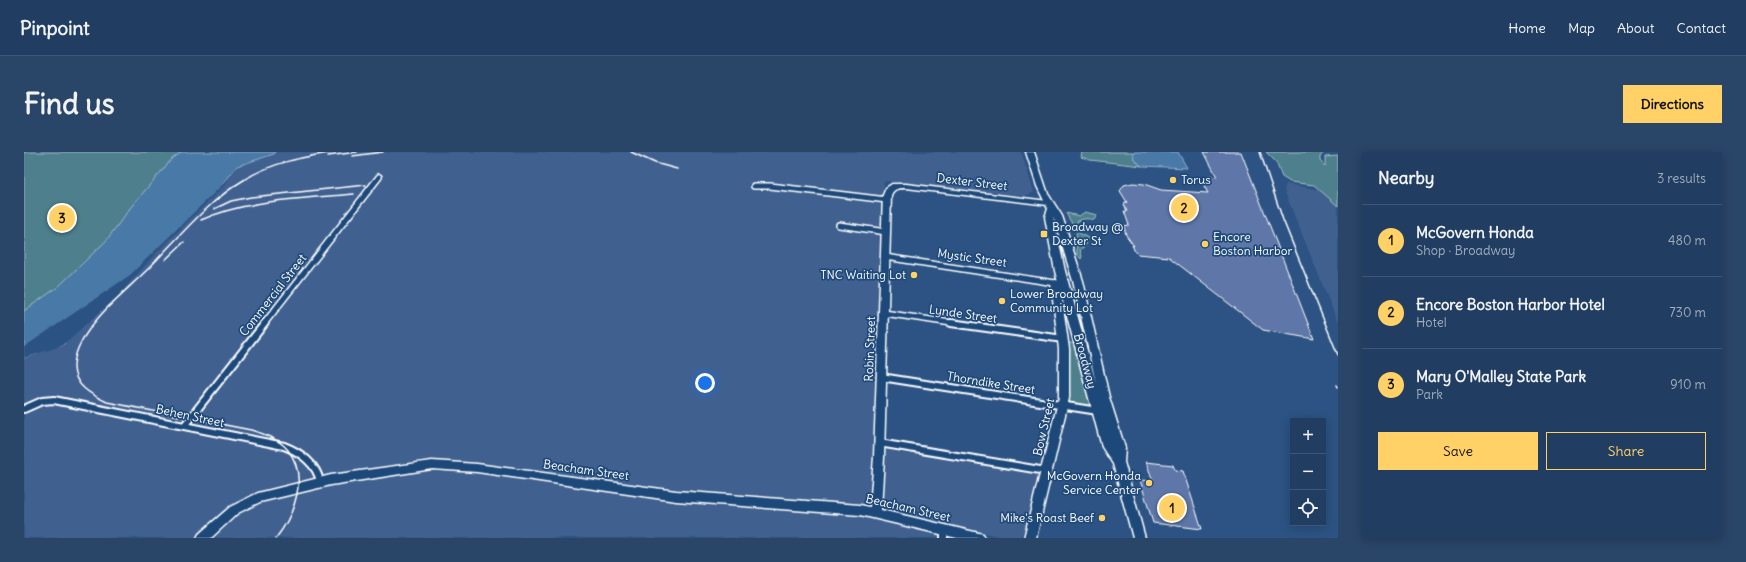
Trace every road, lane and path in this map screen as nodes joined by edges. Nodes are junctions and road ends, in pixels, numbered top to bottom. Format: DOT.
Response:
graph roads {
  1 [pos="1030,152"];
  2 [pos="379,177"];
  3 [pos="754,186"];
  4 [pos="892,187"];
  5 [pos="887,200"];
  6 [pos="1050,206"];
  7 [pos="839,225"];
  8 [pos="886,232"];
  9 [pos="885,258"];
  10 [pos="1060,283"];
  11 [pos="884,313"];
  12 [pos="1063,339"];
  13 [pos="881,377"];
  14 [pos="1063,406"];
  15 [pos="24,410"];
  16 [pos="1098,411"];
  17 [pos="184,426"];
  18 [pos="879,443"];
  19 [pos="1118,462"];
  20 [pos="1046,471"];
  21 [pos="320,482"];
  22 [pos="875,513"];
  23 [pos="944,534"];
  24 [pos="203,538"];
  25 [pos="979,538"];
  26 [pos="1030,538"];
  27 [pos="1139,538"];
  1 -- 6 [label="main road"];
  2 -- 17 [label="street, Commercial Street"];
  3 -- 5 [label="street"];
  4 -- 5 [label="main road, Robin Street"];
  4 -- 6 [label="main road, Dexter Street"];
  5 -- 8 [label="main road, Robin Street"];
  6 -- 10 [label="main road, Broadway"];
  6 -- 19 [label="main road, Broadway"];
  7 -- 8 [label="street"];
  8 -- 9 [label="main road, Robin Street"];
  9 -- 10 [label="street, Mystic Street"];
  9 -- 11 [label="main road, Robin Street"];
  10 -- 12 [label="main road, Bow Street"];
  10 -- 16 [label="main road, Broadway"];
  11 -- 12 [label="street, Lynde Street"];
  11 -- 13 [label="main road, Robin Street"];
  12 -- 14 [label="main road, Bow Street"];
  13 -- 14 [label="street, Thorndike Street"];
  13 -- 18 [label="main road, Robin Street"];
  14 -- 16 [label="street, Thorndike Street"];
  14 -- 20 [label="main road, Bow Street"];
  15 -- 17 [label="street, Behen Street"];
  16 -- 19 [label="main road, Broadway"];
  17 -- 21 [label="street, Behen Street"];
  18 -- 20 [label="street"];
  18 -- 22 [label="main road, Robin Street"];
  19 -- 27 [label="main road, Broadway"];
  20 -- 26 [label="main road, Bow Street"];
  21 -- 22 [label="main road, Beacham Street"];
  21 -- 24 [label="main road, Beacham Street"];
  22 -- 23 [label="main road, Beacham Street"];
  23 -- 25 [label="main road, Beacham Street"];
}
